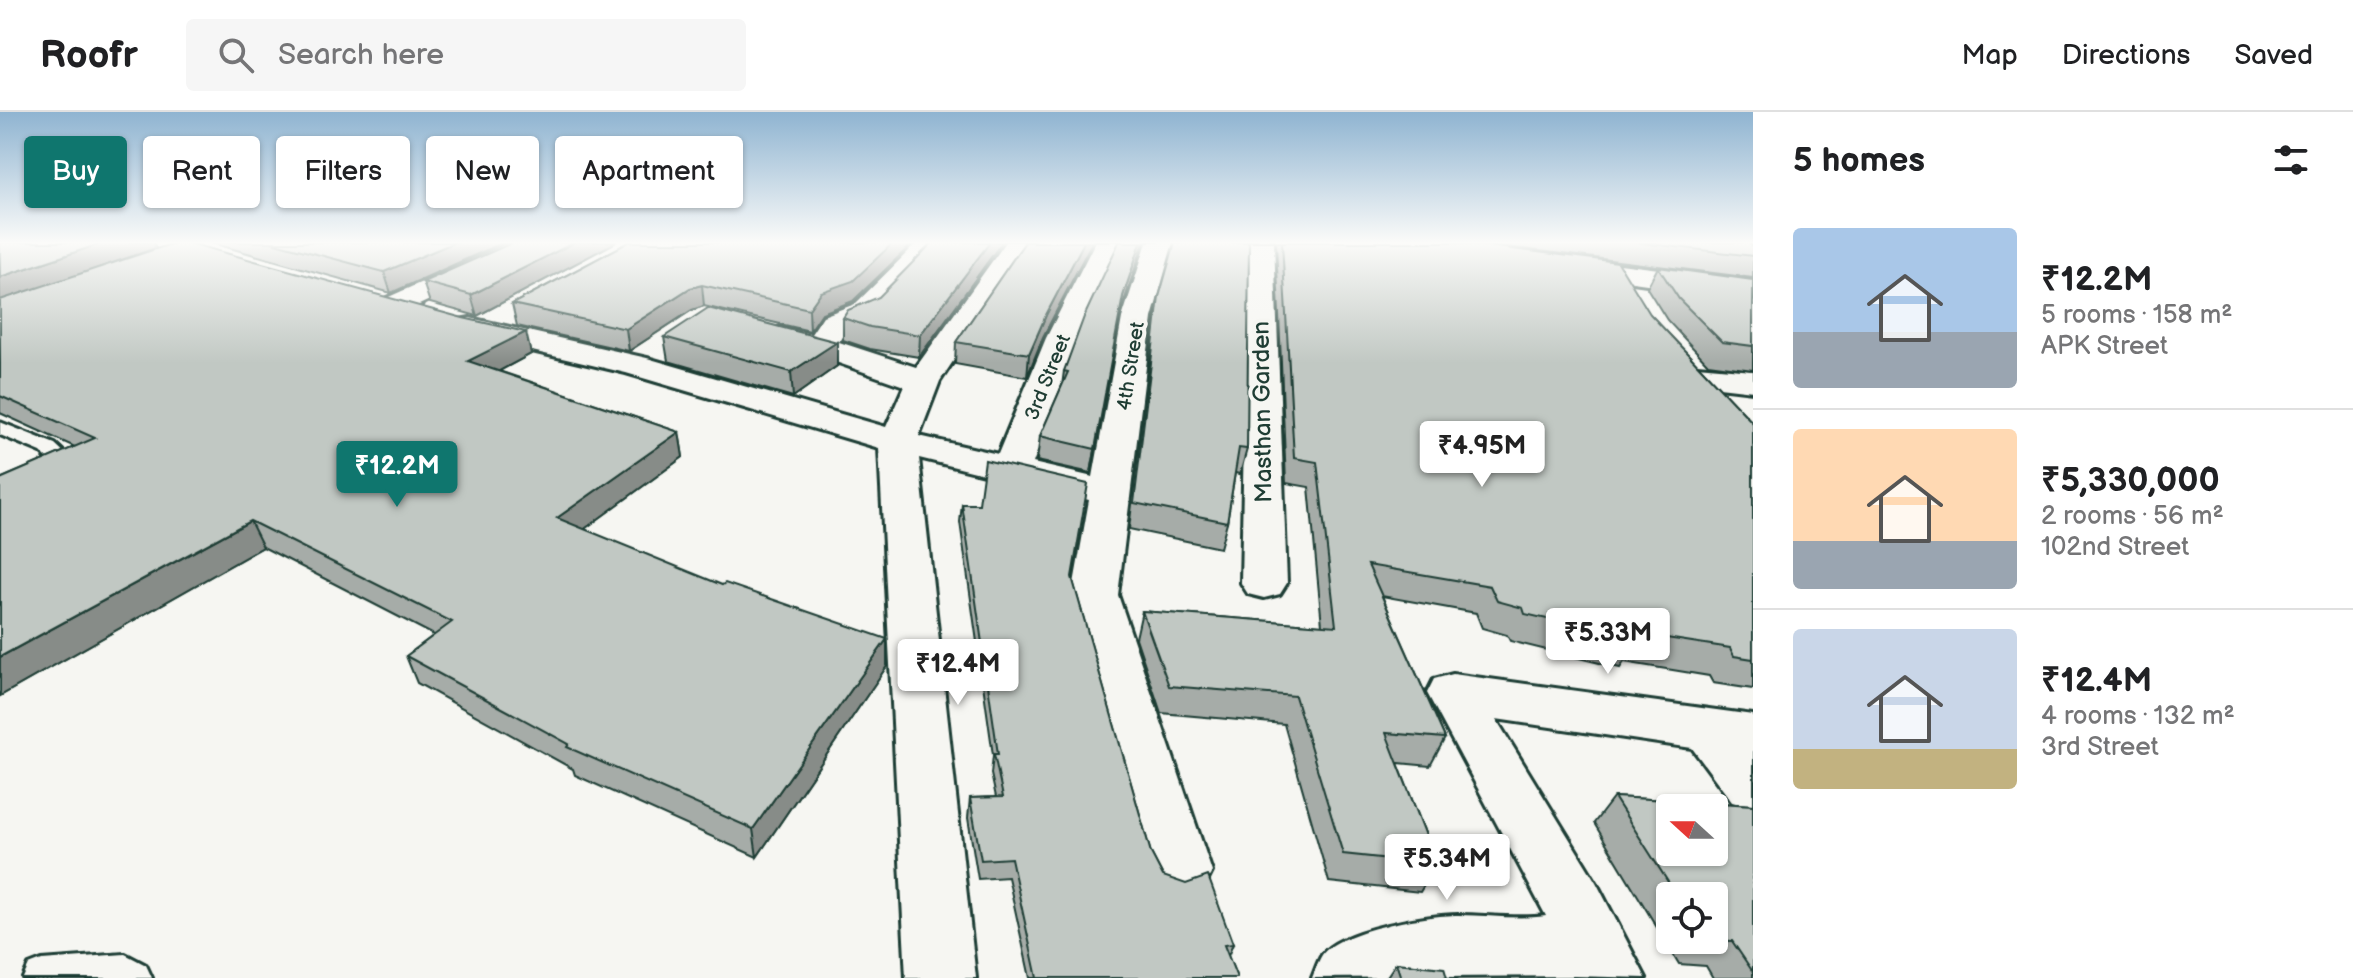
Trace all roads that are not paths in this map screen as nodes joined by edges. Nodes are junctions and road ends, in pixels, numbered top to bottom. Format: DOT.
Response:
graph roads {
  1 [pos="429,282"];
  2 [pos="893,282"];
  3 [pos="991,282"];
  4 [pos="1089,282"];
  5 [pos="1148,282"];
  6 [pos="1261,282"];
  7 [pos="1615,282"];
  8 [pos="1753,290"];
  9 [pos="521,308"];
  10 [pos="748,329"];
  11 [pos="481,330"];
  12 [pos="670,342"];
  13 [pos="820,346"];
  14 [pos="635,365"];
  15 [pos="923,381"];
  16 [pos="1753,381"];
  17 [pos="1725,407"];
  18 [pos="0,428"];
  19 [pos="898,442"];
  20 [pos="1011,470"];
  21 [pos="1110,493"];
  22 [pos="0,495"];
  23 [pos="1264,583"];
  24 [pos="1731,733"];
  25 [pos="1753,785"];
  26 [pos="1180,872"];
  27 [pos="1602,960"];
  28 [pos="42,978"];
  29 [pos="133,978"];
  30 [pos="941,978"];
  31 [pos="1347,978"];
  1 -- 11 [label="street"];
  2 -- 13 [label="street"];
  3 -- 15 [label="street"];
  4 -- 20 [label="street, 3rd Street"];
  5 -- 21 [label="street, 4th Street"];
  6 -- 23 [label="street, Masthan Garden"];
  7 -- 8 [label="street"];
  9 -- 11 [label="street"];
  10 -- 13 [label="street"];
  11 -- 14 [label="street"];
  12 -- 14 [label="street"];
  13 -- 15 [label="street"];
  14 -- 19 [label="street"];
  15 -- 19 [label="street"];
  16 -- 17 [label="street"];
  18 -- 22 [label="lane"];
  19 -- 20 [label="street"];
  19 -- 30 [label="street"];
  20 -- 21 [label="street"];
  21 -- 26 [label="street, 4th Street"];
  24 -- 25 [label="street"];
  24 -- 27 [label="street"];
  27 -- 31 [label="street"];
  28 -- 29 [label="lane"];
}
